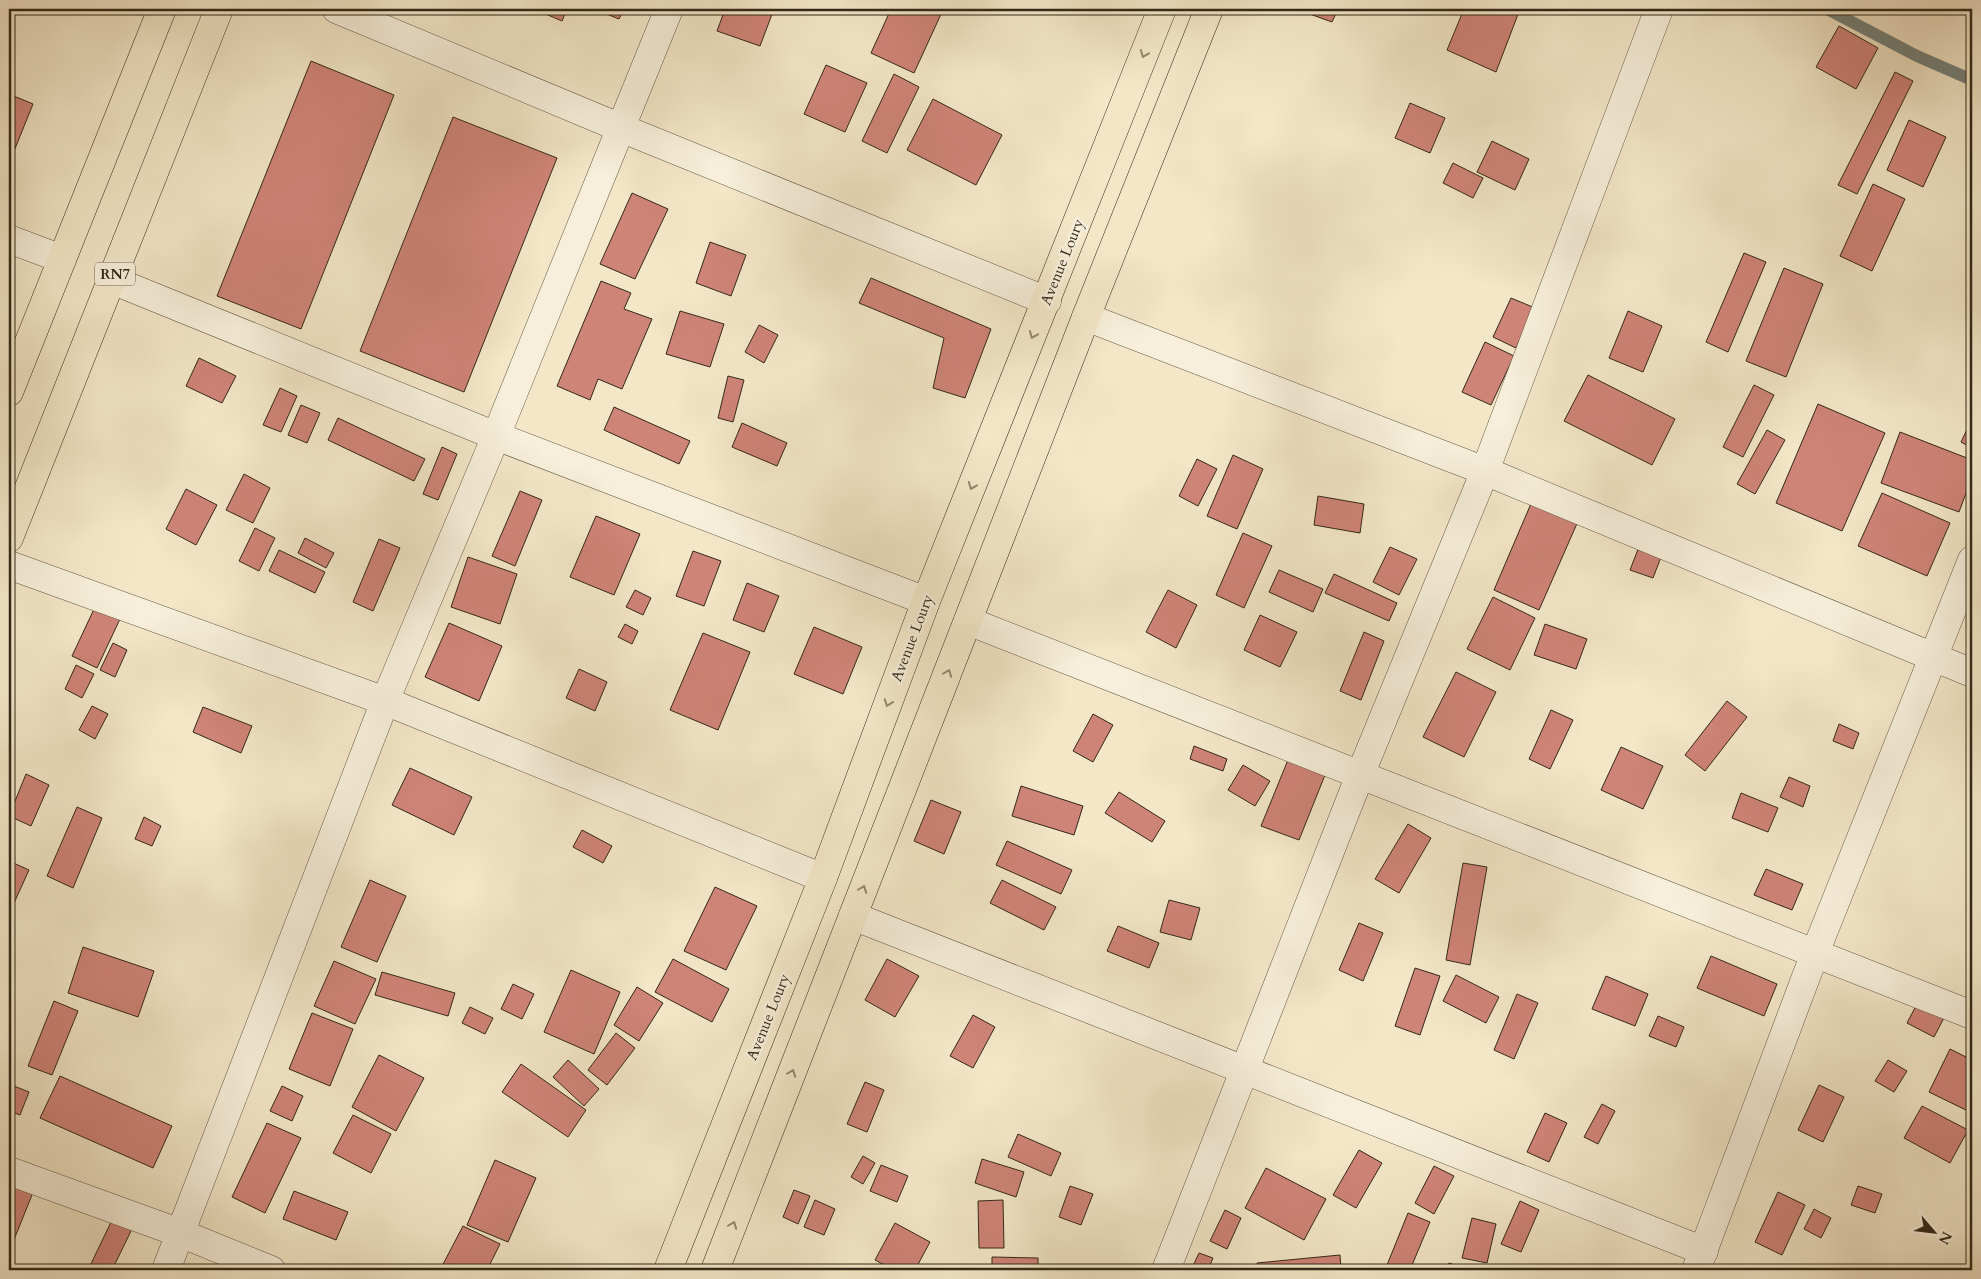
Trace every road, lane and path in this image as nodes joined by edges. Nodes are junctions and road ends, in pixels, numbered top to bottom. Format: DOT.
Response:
graph roads {
  1 [pos="162,9"];
  2 [pos="219,9"];
  3 [pos="336,9"];
  4 [pos="669,9"];
  5 [pos="1162,9"];
  6 [pos="1209,9"];
  7 [pos="1659,9"];
  8 [pos="621,128"];
  9 [pos="9,239"];
  10 [pos="62,259"];
  11 [pos="112,280"];
  12 [pos="1047,301"];
  13 [pos="1086,317"];
  14 [pos="9,392"];
  15 [pos="496,436"];
  16 [pos="1485,470"];
  17 [pos="9,538"];
  18 [pos="1972,560"];
  19 [pos="9,565"];
  20 [pos="926,601"];
  21 [pos="968,622"];
  22 [pos="1934,657"];
  23 [pos="1972,673"];
  24 [pos="384,701"];
  25 [pos="1360,775"];
  26 [pos="822,878"];
  27 [pos="853,916"];
  28 [pos="1815,953"];
  29 [pos="1972,1015"];
  30 [pos="1246,1070"];
  31 [pos="9,1171"];
  32 [pos="180,1233"];
  33 [pos="1700,1260"];
  34 [pos="166,1270"];
  35 [pos="271,1270"];
  36 [pos="668,1270"];
  37 [pos="715,1270"];
  38 [pos="1166,1270"];
  1 -- 10 [label="main road"];
  2 -- 11 [label="main road, RN7"];
  3 -- 8 [label="street"];
  4 -- 8 [label="street"];
  5 -- 12 [label="main road, Avenue Loury, one-way"];
  6 -- 13 [label="main road"];
  7 -- 16 [label="street"];
  8 -- 12 [label="street"];
  8 -- 15 [label="street"];
  9 -- 10 [label="street"];
  10 -- 14 [label="main road"];
  11 -- 15 [label="street"];
  11 -- 17 [label="main road, RN7"];
  12 -- 20 [label="main road, Avenue Loury, one-way"];
  13 -- 16 [label="street"];
  13 -- 21 [label="main road"];
  15 -- 20 [label="street"];
  15 -- 24 [label="street"];
  16 -- 22 [label="street"];
  16 -- 25 [label="street"];
  18 -- 22 [label="street"];
  19 -- 24 [label="street"];
  20 -- 26 [label="main road, Avenue Loury, one-way"];
  21 -- 25 [label="street"];
  27 -- 21 [label="main road, one-way"];
  22 -- 23 [label="street"];
  22 -- 28 [label="street"];
  24 -- 26 [label="street"];
  24 -- 32 [label="street"];
  25 -- 28 [label="street"];
  25 -- 30 [label="street"];
  26 -- 36 [label="main road, Avenue Loury"];
  27 -- 30 [label="street"];
  37 -- 27 [label="main road, one-way"];
  28 -- 29 [label="street"];
  28 -- 33 [label="street"];
  30 -- 33 [label="street"];
  30 -- 38 [label="street"];
  31 -- 32 [label="street"];
  32 -- 34 [label="street"];
  32 -- 35 [label="street"];
}
